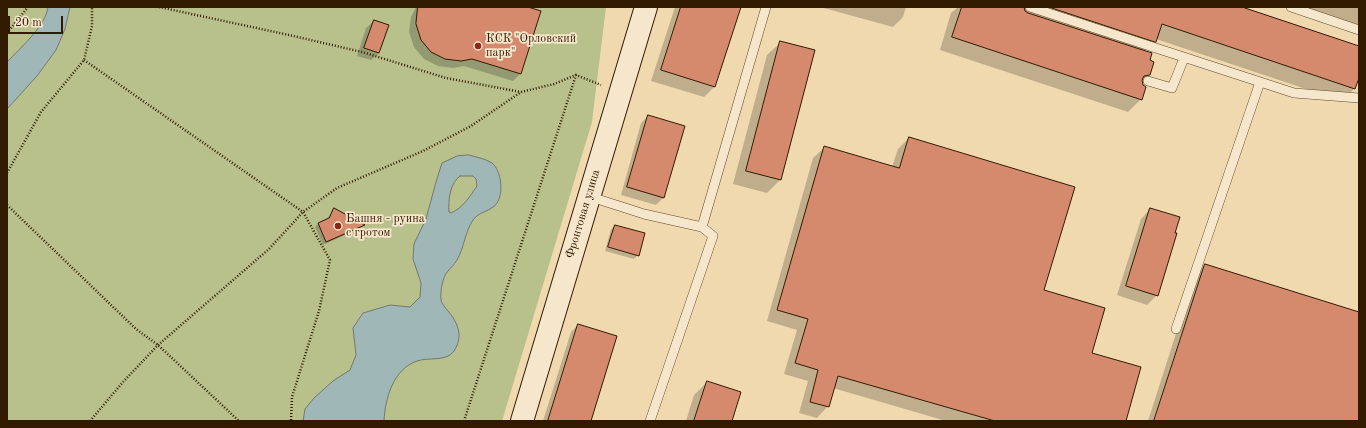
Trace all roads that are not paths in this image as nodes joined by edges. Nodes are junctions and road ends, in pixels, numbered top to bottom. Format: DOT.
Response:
graph roads {
  1 [pos="646,7"];
  2 [pos="766,7"];
  3 [pos="1030,7"];
  4 [pos="1291,7"];
  5 [pos="1359,30"];
  6 [pos="1184,58"];
  7 [pos="1148,81"];
  8 [pos="1260,82"];
  9 [pos="1359,98"];
  10 [pos="588,196"];
  11 [pos="702,226"];
  12 [pos="1176,329"];
  13 [pos="522,421"];
  14 [pos="650,421"];
  1 -- 10 [label="main road, Фронтовая улица"];
  2 -- 11 [label="lane"];
  3 -- 6 [label="lane"];
  4 -- 5 [label="lane"];
  6 -- 7 [label="lane"];
  6 -- 8 [label="lane"];
  8 -- 9 [label="lane"];
  8 -- 12 [label="lane"];
  10 -- 11 [label="lane"];
  10 -- 13 [label="main road, Фронтовая улица"];
  11 -- 14 [label="lane"];
}
